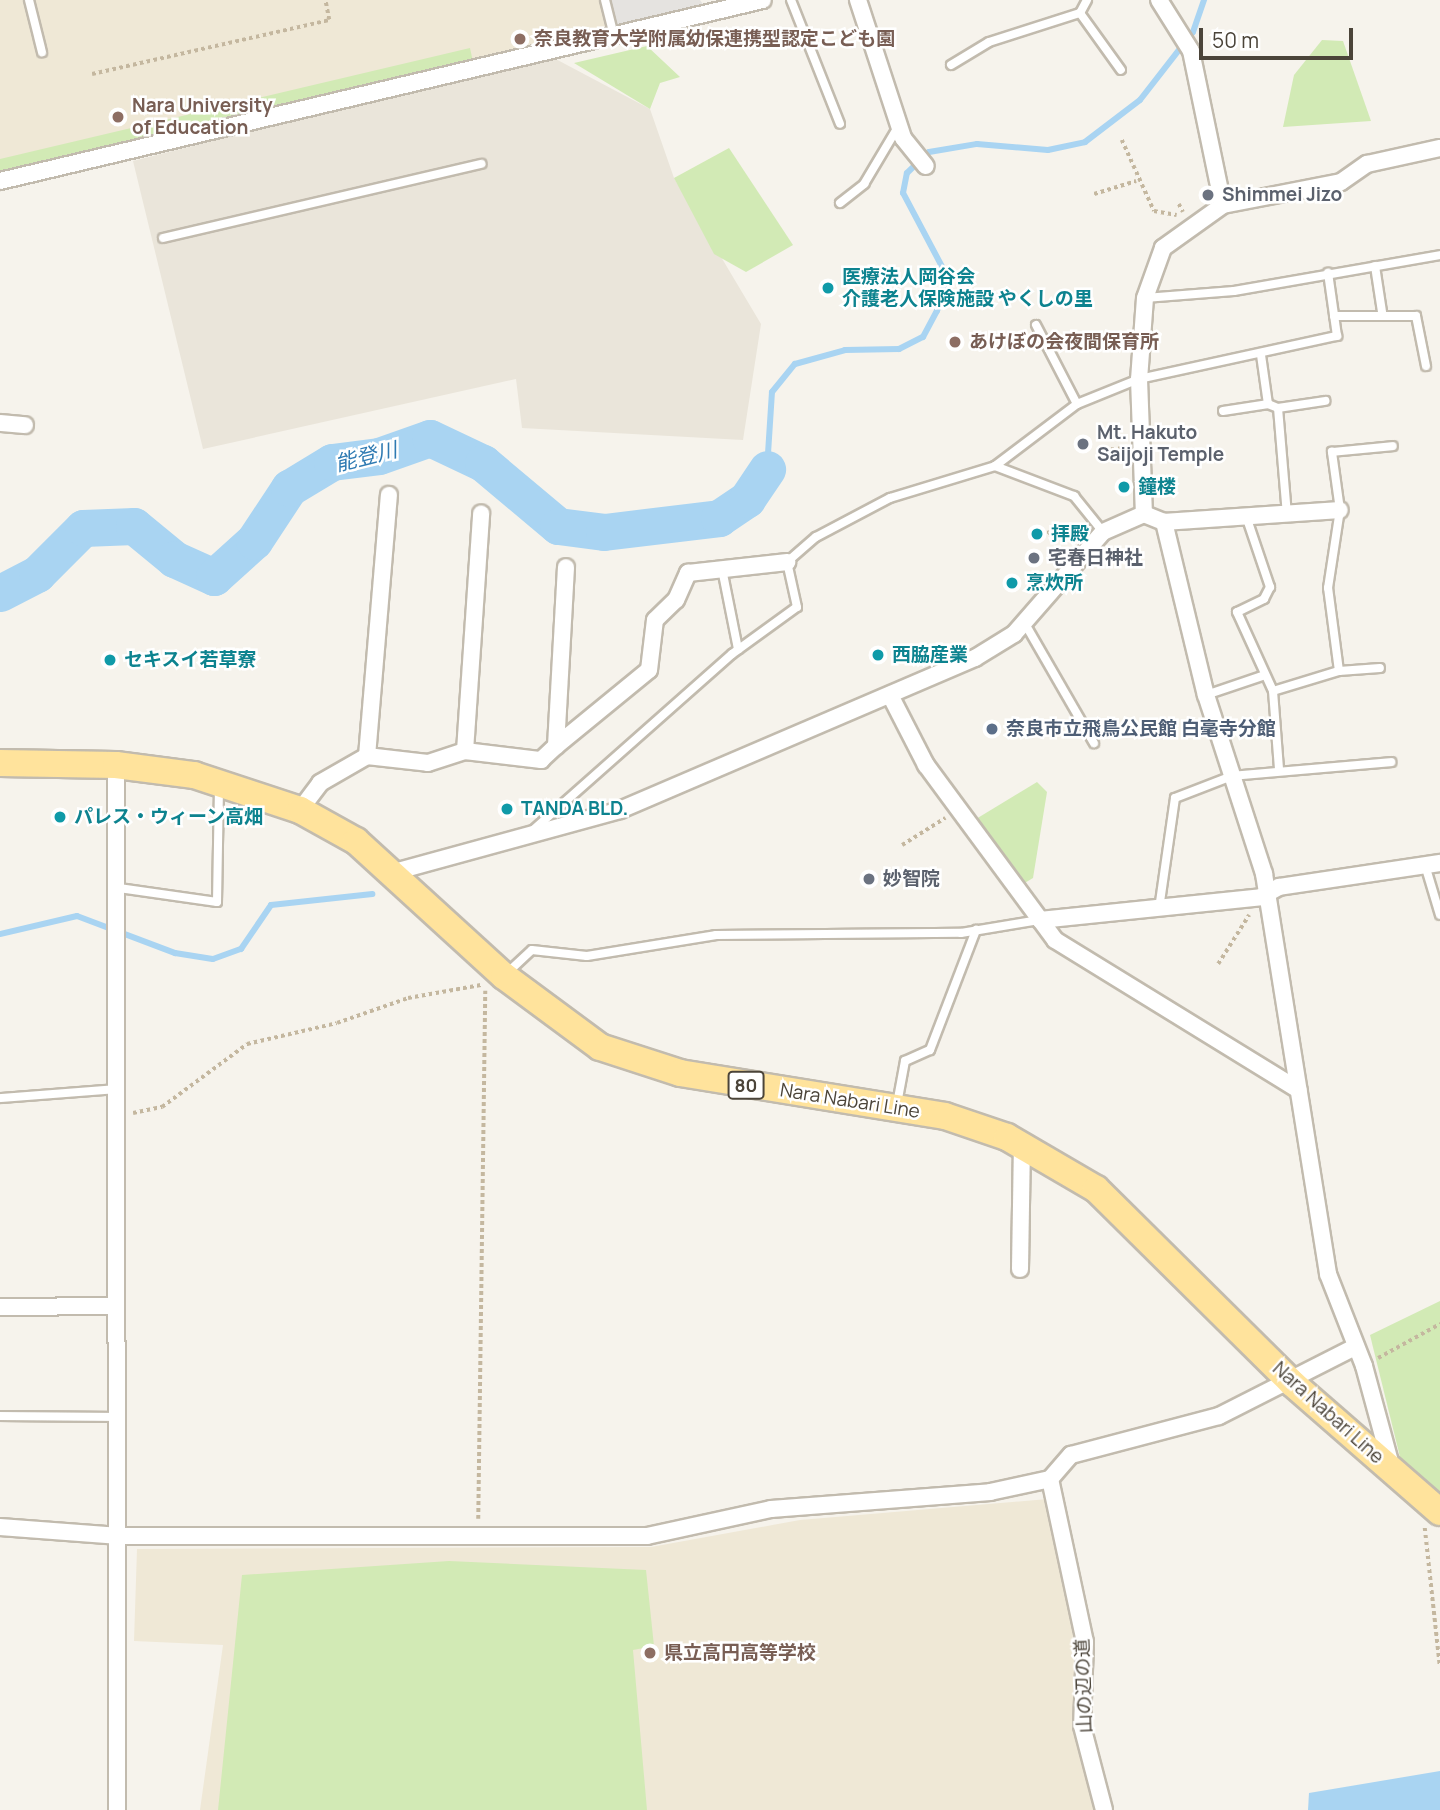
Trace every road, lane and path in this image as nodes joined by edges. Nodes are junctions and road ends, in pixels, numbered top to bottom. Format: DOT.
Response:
graph roads {
  1 [pos="29,0"];
  2 [pos="325,0"];
  3 [pos="605,0"];
  4 [pos="763,0"];
  5 [pos="792,0"];
  6 [pos="858,0"];
  7 [pos="1087,0"];
  8 [pos="1159,0"];
  9 [pos="1080,13"];
  10 [pos="614,36"];
  11 [pos="41,52"];
  12 [pos="951,65"];
  13 [pos="1121,70"];
  14 [pos="92,74"];
  15 [pos="840,124"];
  16 [pos="901,131"];
  17 [pos="1122,140"];
  18 [pos="1440,148"];
  19 [pos="482,164"];
  20 [pos="926,166"];
  21 [pos="0,181"];
  22 [pos="1136,181"];
  23 [pos="1094,194"];
  24 [pos="840,203"];
  25 [pos="1223,205"];
  26 [pos="1186,217"];
  27 [pos="163,238"];
  28 [pos="1440,255"];
  29 [pos="1375,266"];
  30 [pos="1328,273"];
  31 [pos="1145,299"];
  32 [pos="1382,312"];
  33 [pos="1334,316"];
  34 [pos="1036,325"];
  35 [pos="1261,355"];
  36 [pos="1426,366"];
  37 [pos="1139,379"];
  38 [pos="1325,401"];
  39 [pos="1077,404"];
  40 [pos="1268,404"];
  41 [pos="1279,408"];
  42 [pos="1223,411"];
  43 [pos="0,423"];
  44 [pos="24,425"];
  45 [pos="1394,446"];
  46 [pos="995,466"];
  47 [pos="389,495"];
  48 [pos="1340,510"];
  49 [pos="481,514"];
  50 [pos="1144,514"];
  51 [pos="1287,515"];
  52 [pos="1247,519"];
  53 [pos="1164,522"];
  54 [pos="1078,526"];
  55 [pos="1062,529"];
  56 [pos="1103,532"];
  57 [pos="787,562"];
  58 [pos="566,567"];
  59 [pos="722,569"];
  60 [pos="1024,622"];
  61 [pos="738,649"];
  62 [pos="1380,668"];
  63 [pos="1339,671"];
  64 [pos="1265,675"];
  65 [pos="1273,691"];
  66 [pos="890,695"];
  67 [pos="1206,695"];
  68 [pos="1094,743"];
  69 [pos="556,746"];
  70 [pos="464,751"];
  71 [pos="368,756"];
  72 [pos="1391,762"];
  73 [pos="0,763"];
  74 [pos="116,765"];
  75 [pos="1279,769"];
  76 [pos="1237,776"];
  77 [pos="219,782"];
  78 [pos="300,810"];
  79 [pos="959,810"];
  80 [pos="525,838"];
  81 [pos="902,845"];
  82 [pos="1432,864"];
  83 [pos="394,872"];
  84 [pos="119,888"];
  85 [pos="1265,895"];
  86 [pos="1159,909"];
  87 [pos="1440,915"];
  88 [pos="1040,920"];
  89 [pos="976,930"];
  90 [pos="1218,964"];
  91 [pos="494,976"];
  92 [pos="117,1089"];
  93 [pos="1298,1090"];
  94 [pos="0,1098"];
  95 [pos="896,1108"];
  96 [pos="117,1116"];
  97 [pos="1022,1146"];
  98 [pos="1020,1269"];
  99 [pos="0,1307"];
  100 [pos="117,1307"];
  101 [pos="1440,1324"];
  102 [pos="1355,1347"];
  103 [pos="1364,1366"];
  104 [pos="1292,1383"];
  105 [pos="0,1416"];
  106 [pos="118,1417"];
  107 [pos="1393,1471"];
  108 [pos="1050,1479"];
  109 [pos="1432,1505"];
  110 [pos="0,1527"];
  111 [pos="478,1532"];
  112 [pos="120,1536"];
  113 [pos="1440,1666"];
  114 [pos="117,1810"];
  115 [pos="1104,1810"];
  1 -- 11 [label="lane"];
  2 -- 14 [label="path"];
  3 -- 10 [label="lane"];
  4 -- 10 [label="street"];
  5 -- 15 [label="lane"];
  6 -- 16 [label="street"];
  7 -- 9 [label="lane"];
  8 -- 25 [label="street"];
  9 -- 12 [label="lane"];
  9 -- 13 [label="lane"];
  10 -- 21 [label="street"];
  16 -- 20 [label="street"];
  16 -- 24 [label="lane"];
  17 -- 22 [label="path"];
  18 -- 25 [label="street"];
  19 -- 27 [label="lane"];
  22 -- 23 [label="path"];
  22 -- 26 [label="path"];
  25 -- 31 [label="street"];
  28 -- 29 [label="lane"];
  29 -- 30 [label="lane"];
  29 -- 32 [label="lane"];
  30 -- 31 [label="lane"];
  30 -- 33 [label="lane"];
  31 -- 37 [label="street"];
  32 -- 33 [label="lane"];
  32 -- 36 [label="lane"];
  33 -- 35 [label="lane"];
  34 -- 39 [label="lane"];
  35 -- 37 [label="lane"];
  35 -- 40 [label="lane"];
  37 -- 39 [label="lane"];
  37 -- 50 [label="street"];
  38 -- 41 [label="lane"];
  39 -- 46 [label="lane"];
  40 -- 41 [label="lane"];
  40 -- 42 [label="lane"];
  41 -- 51 [label="lane"];
  43 -- 44 [label="street"];
  45 -- 48 [label="lane"];
  46 -- 56 [label="lane"];
  46 -- 57 [label="lane"];
  47 -- 71 [label="street"];
  48 -- 51 [label="street"];
  48 -- 63 [label="lane"];
  49 -- 70 [label="street"];
  50 -- 53 [label="street"];
  50 -- 56 [label="street"];
  51 -- 52 [label="street"];
  52 -- 53 [label="street"];
  52 -- 64 [label="lane"];
  53 -- 67 [label="street"];
  54 -- 55 [label="path"];
  56 -- 60 [label="street"];
  57 -- 59 [label="street"];
  57 -- 61 [label="lane"];
  58 -- 69 [label="street"];
  59 -- 61 [label="lane"];
  59 -- 69 [label="street"];
  60 -- 66 [label="street"];
  60 -- 68 [label="lane"];
  61 -- 80 [label="lane"];
  62 -- 63 [label="lane"];
  63 -- 65 [label="lane"];
  64 -- 65 [label="lane"];
  64 -- 67 [label="lane"];
  65 -- 75 [label="lane"];
  66 -- 79 [label="street"];
  66 -- 80 [label="street"];
  67 -- 76 [label="street"];
  69 -- 70 [label="street"];
  70 -- 71 [label="street"];
  71 -- 78 [label="street"];
  72 -- 75 [label="lane"];
  73 -- 74 [label="main road, Nara Nabari Line / 80"];
  74 -- 77 [label="main road, Nara Nabari Line / 80"];
  74 -- 84 [label="street"];
  75 -- 76 [label="lane"];
  76 -- 85 [label="street"];
  76 -- 86 [label="lane"];
  77 -- 78 [label="main road, Nara Nabari Line / 80"];
  77 -- 84 [label="lane"];
  78 -- 83 [label="main road, Nara Nabari Line / 80"];
  79 -- 81 [label="path"];
  79 -- 88 [label="street"];
  80 -- 83 [label="street"];
  82 -- 85 [label="street"];
  82 -- 87 [label="lane"];
  83 -- 91 [label="main road, Nara Nabari Line / 80"];
  84 -- 92 [label="street"];
  85 -- 86 [label="street"];
  85 -- 90 [label="path"];
  85 -- 93 [label="street"];
  86 -- 88 [label="street"];
  88 -- 89 [label="lane"];
  88 -- 93 [label="street"];
  89 -- 91 [label="lane"];
  89 -- 95 [label="lane"];
  91 -- 95 [label="main road, Nara Nabari Line / 80"];
  91 -- 96 [label="path"];
  91 -- 111 [label="path"];
  92 -- 94 [label="lane"];
  92 -- 96 [label="street"];
  93 -- 102 [label="street"];
  95 -- 97 [label="main road, Nara Nabari Line / 80"];
  96 -- 100 [label="street"];
  97 -- 98 [label="street"];
  97 -- 104 [label="main road, Nara Nabari Line / 80"];
  99 -- 100 [label="street"];
  100 -- 106 [label="street"];
  101 -- 103 [label="path"];
  102 -- 103 [label="street"];
  102 -- 104 [label="street"];
  103 -- 107 [label="street"];
  104 -- 107 [label="main road, Nara Nabari Line / 80"];
  104 -- 108 [label="street"];
  105 -- 106 [label="lane"];
  106 -- 112 [label="street"];
  107 -- 109 [label="main road, Nara Nabari Line / 80"];
  108 -- 111 [label="street"];
  108 -- 115 [label="street, 山の辺の道"];
  109 -- 113 [label="path"];
  110 -- 112 [label="street"];
  111 -- 112 [label="street"];
  112 -- 114 [label="street"];
}
